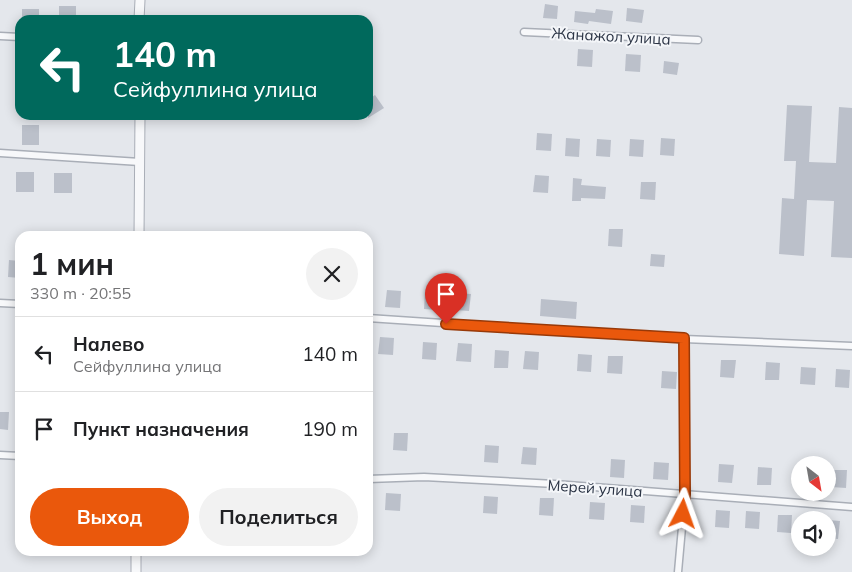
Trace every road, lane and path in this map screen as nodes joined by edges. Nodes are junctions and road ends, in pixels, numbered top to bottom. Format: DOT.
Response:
graph roads {
  1 [pos="140,0"];
  2 [pos="139,15"];
  3 [pos="524,32"];
  4 [pos="0,36"];
  5 [pos="15,37"];
  6 [pos="698,40"];
  7 [pos="140,120"];
  8 [pos="0,153"];
  9 [pos="140,162"];
  10 [pos="139,231"];
  11 [pos="0,303"];
  12 [pos="15,304"];
  13 [pos="373,318"];
  14 [pos="684,338"];
  15 [pos="852,346"];
  16 [pos="0,455"];
  17 [pos="15,456"];
  18 [pos="373,479"];
  19 [pos="685,494"];
  20 [pos="852,507"];
  21 [pos="136,556"];
  22 [pos="136,572"];
  23 [pos="678,572"];
  1 -- 2 [label="street"];
  3 -- 6 [label="street, Жанажол улица"];
  4 -- 5 [label="street"];
  7 -- 9 [label="street"];
  8 -- 9 [label="street"];
  9 -- 10 [label="street"];
  11 -- 12 [label="street"];
  13 -- 14 [label="street"];
  14 -- 15 [label="street"];
  14 -- 19 [label="street"];
  16 -- 17 [label="street"];
  18 -- 19 [label="street, Мерей улица"];
  19 -- 20 [label="street, Мерей улица"];
  19 -- 23 [label="street"];
  21 -- 22 [label="street"];
}
